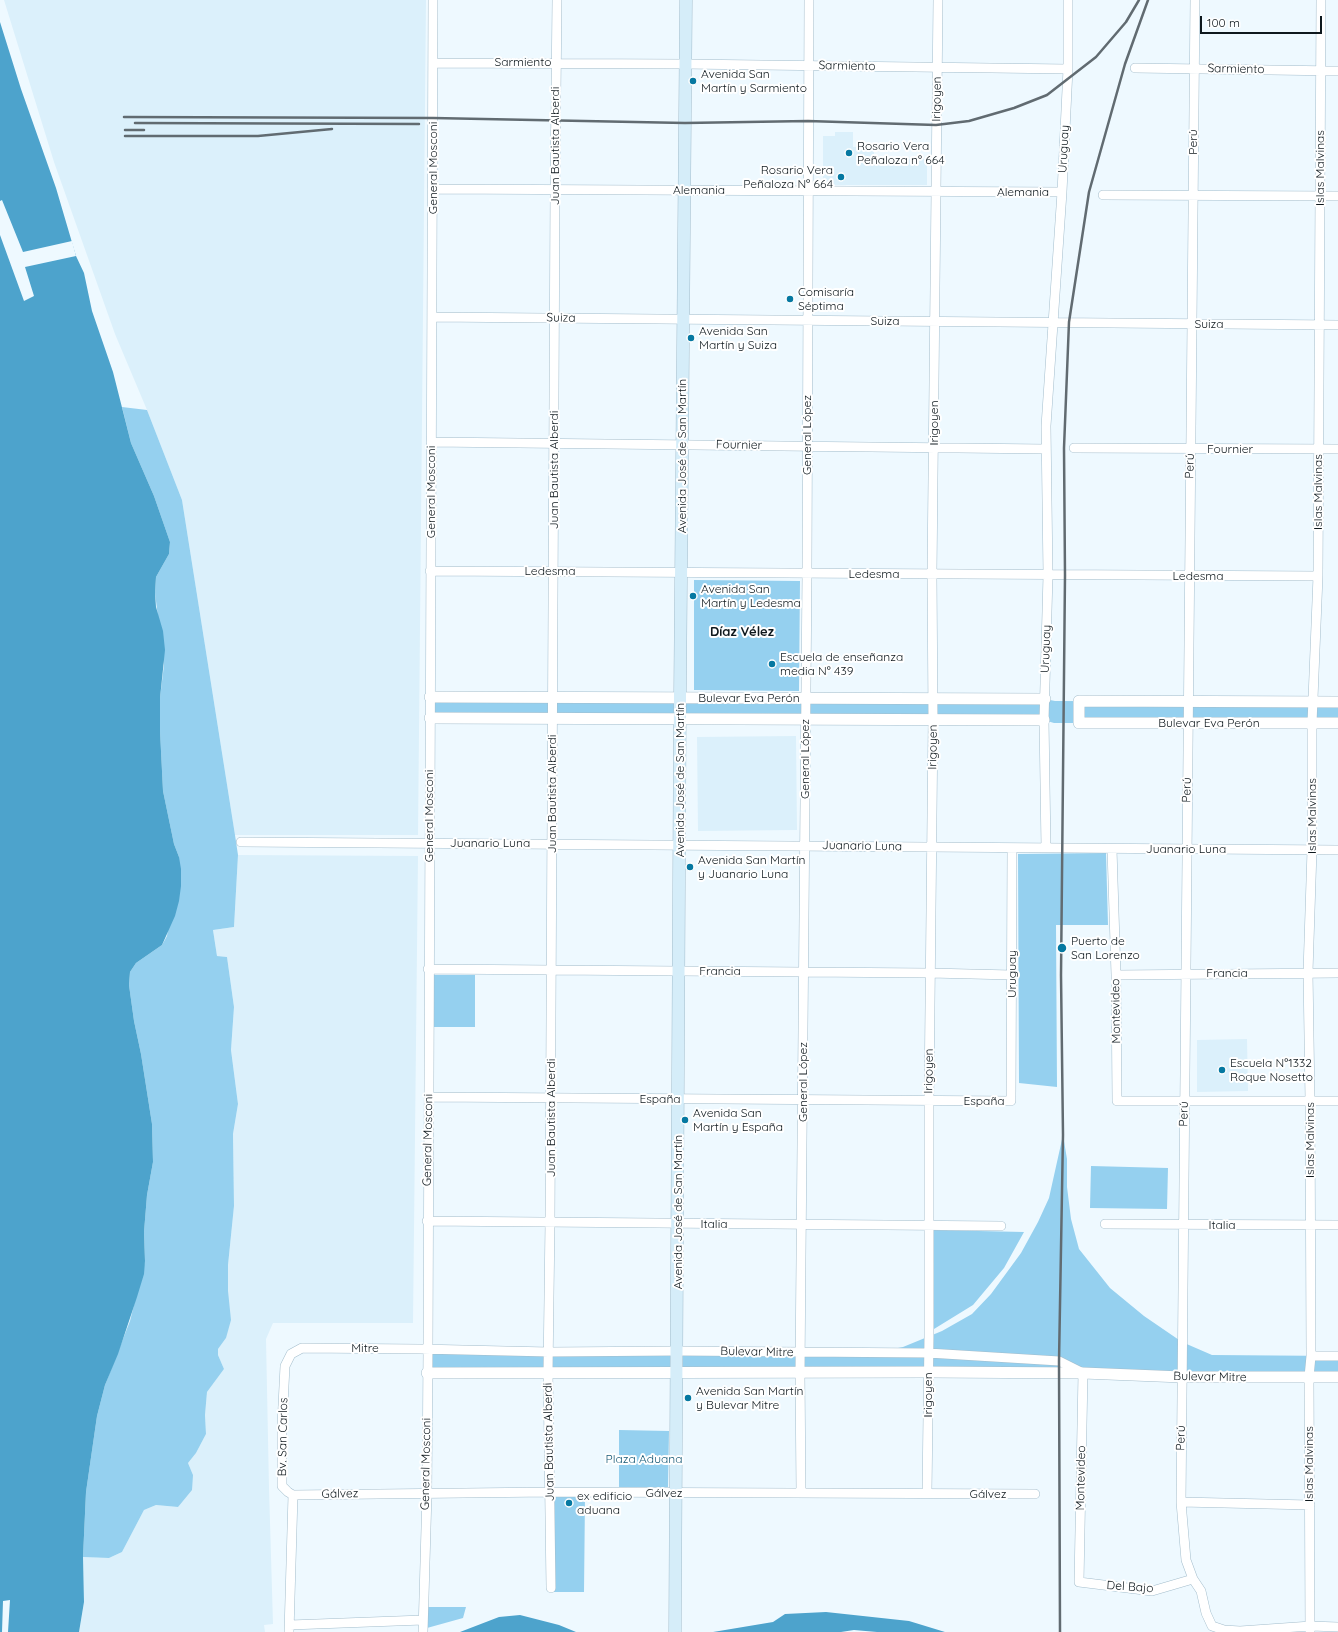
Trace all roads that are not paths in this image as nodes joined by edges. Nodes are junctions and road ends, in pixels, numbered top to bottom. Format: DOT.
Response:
graph roads {
  1 [pos="433,0"];
  2 [pos="557,0"];
  3 [pos="686,0"];
  4 [pos="809,0"];
  5 [pos="938,0"];
  6 [pos="1068,0"];
  7 [pos="1194,0"];
  8 [pos="1321,0"];
  9 [pos="433,62"];
  10 [pos="556,62"];
  11 [pos="685,64"];
  12 [pos="808,66"];
  13 [pos="937,68"];
  14 [pos="1135,68"];
  15 [pos="1068,69"];
  16 [pos="1194,69"];
  17 [pos="1320,70"];
  18 [pos="1338,71"];
  19 [pos="432,189"];
  20 [pos="555,190"];
  21 [pos="684,190"];
  22 [pos="808,191"];
  23 [pos="936,191"];
  24 [pos="1062,192"];
  25 [pos="1103,195"];
  26 [pos="1193,196"];
  27 [pos="1320,196"];
  28 [pos="1338,196"];
  29 [pos="432,317"];
  30 [pos="554,318"];
  31 [pos="683,320"];
  32 [pos="807,320"];
  33 [pos="935,321"];
  34 [pos="1054,322"];
  35 [pos="1192,323"];
  36 [pos="1319,324"];
  37 [pos="1338,325"];
  38 [pos="431,442"];
  39 [pos="554,443"];
  40 [pos="682,444"];
  41 [pos="806,446"];
  42 [pos="934,447"];
  43 [pos="1074,448"];
  44 [pos="1046,449"];
  45 [pos="1190,449"];
  46 [pos="1318,449"];
  47 [pos="1338,449"];
  48 [pos="430,571"];
  49 [pos="553,571"];
  50 [pos="681,572"];
  51 [pos="807,573"];
  52 [pos="932,574"];
  53 [pos="1048,575"];
  54 [pos="1189,576"];
  55 [pos="1318,576"];
  56 [pos="430,697"];
  57 [pos="553,697"];
  58 [pos="680,697"];
  59 [pos="806,698"];
  60 [pos="933,698"];
  61 [pos="1045,698"];
  62 [pos="1188,702"];
  63 [pos="1313,702"];
  64 [pos="1338,702"];
  65 [pos="430,718"];
  66 [pos="552,718"];
  67 [pos="680,719"];
  68 [pos="805,719"];
  69 [pos="933,720"];
  70 [pos="1044,720"];
  71 [pos="1188,723"];
  72 [pos="1312,723"];
  73 [pos="1338,723"];
  74 [pos="241,842"];
  75 [pos="429,843"];
  76 [pos="552,844"];
  77 [pos="679,844"];
  78 [pos="804,846"];
  79 [pos="931,847"];
  80 [pos="1012,848"];
  81 [pos="1046,848"];
  82 [pos="1112,849"];
  83 [pos="1187,849"];
  84 [pos="1312,850"];
  85 [pos="1338,850"];
  86 [pos="428,969"];
  87 [pos="552,970"];
  88 [pos="679,971"];
  89 [pos="804,972"];
  90 [pos="1308,972"];
  91 [pos="930,973"];
  92 [pos="1186,973"];
  93 [pos="1338,973"];
  94 [pos="1012,975"];
  95 [pos="1116,975"];
  96 [pos="429,1097"];
  97 [pos="551,1098"];
  98 [pos="678,1099"];
  99 [pos="803,1099"];
  100 [pos="929,1100"];
  101 [pos="1011,1101"];
  102 [pos="1310,1101"];
  103 [pos="1338,1101"];
  104 [pos="1184,1102"];
  105 [pos="427,1221"];
  106 [pos="550,1222"];
  107 [pos="678,1223"];
  108 [pos="802,1224"];
  109 [pos="1105,1224"];
  110 [pos="928,1225"];
  111 [pos="1183,1225"];
  112 [pos="1310,1225"];
  113 [pos="1338,1225"];
  114 [pos="1001,1226"];
  115 [pos="302,1348"];
  116 [pos="428,1349"];
  117 [pos="676,1351"];
  118 [pos="549,1352"];
  119 [pos="801,1353"];
  120 [pos="928,1353"];
  121 [pos="1311,1356"];
  122 [pos="1338,1356"];
  123 [pos="548,1372"];
  124 [pos="800,1372"];
  125 [pos="928,1372"];
  126 [pos="427,1373"];
  127 [pos="677,1373"];
  128 [pos="1083,1373"];
  129 [pos="1182,1377"];
  130 [pos="1309,1377"];
  131 [pos="1338,1378"];
  132 [pos="550,1492"];
  133 [pos="427,1493"];
  134 [pos="676,1493"];
  135 [pos="801,1493"];
  136 [pos="927,1493"];
  137 [pos="1035,1494"];
  138 [pos="292,1495"];
  139 [pos="1181,1502"];
  140 [pos="1310,1505"];
  141 [pos="1193,1579"];
  142 [pos="1079,1582"];
  143 [pos="551,1588"];
  144 [pos="423,1620"];
  145 [pos="676,1626"];
  146 [pos="1338,1627"];
  147 [pos="290,1628"];
  148 [pos="1310,1629"];
  149 [pos="423,1632"];
  150 [pos="1240,1632"];
  1 -- 9 [label="street, General Mosconi"];
  2 -- 10 [label="street, Juan Bautista Alberdi"];
  3 -- 11 [label="main road, Avenida José de San Martín"];
  4 -- 12 [label="street, General López"];
  5 -- 13 [label="street, Irigoyen"];
  6 -- 15 [label="street, Uruguay"];
  7 -- 16 [label="street, Perú"];
  8 -- 17 [label="street, Islas Malvinas"];
  9 -- 10 [label="street, Sarmiento"];
  9 -- 19 [label="street, General Mosconi"];
  10 -- 11 [label="street, Sarmiento"];
  10 -- 20 [label="street, Juan Bautista Alberdi"];
  11 -- 12 [label="street, Sarmiento"];
  11 -- 21 [label="main road, Avenida José de San Martín"];
  12 -- 13 [label="street, Sarmiento"];
  12 -- 22 [label="street, General López"];
  13 -- 15 [label="street, Sarmiento"];
  13 -- 23 [label="street, Irigoyen"];
  14 -- 16 [label="street, Sarmiento"];
  15 -- 24 [label="street, Uruguay"];
  16 -- 17 [label="street, Sarmiento"];
  16 -- 26 [label="street, Perú"];
  17 -- 18 [label="street, Sarmiento"];
  17 -- 27 [label="street, Islas Malvinas"];
  19 -- 20 [label="street, Alemania"];
  19 -- 29 [label="street, General Mosconi"];
  20 -- 21 [label="street, Alemania"];
  20 -- 30 [label="street, Juan Bautista Alberdi"];
  21 -- 22 [label="street, Alemania"];
  21 -- 31 [label="main road, Avenida José de San Martín"];
  22 -- 23 [label="street, Alemania"];
  22 -- 32 [label="street, General López"];
  23 -- 24 [label="street, Alemania"];
  23 -- 33 [label="street, Irigoyen"];
  24 -- 34 [label="street, Uruguay"];
  25 -- 26 [label="street"];
  26 -- 27 [label="street"];
  26 -- 35 [label="street, Perú"];
  27 -- 28 [label="street"];
  27 -- 36 [label="street, Islas Malvinas"];
  29 -- 30 [label="street, Suiza"];
  29 -- 38 [label="street, General Mosconi"];
  30 -- 31 [label="street, Suiza"];
  30 -- 39 [label="street, Juan Bautista Alberdi"];
  31 -- 32 [label="street, Suiza"];
  31 -- 40 [label="main road, Avenida José de San Martín"];
  32 -- 33 [label="street, Suiza"];
  32 -- 41 [label="street, General López"];
  33 -- 34 [label="street, Suiza"];
  33 -- 42 [label="street, Irigoyen"];
  34 -- 35 [label="street, Suiza"];
  34 -- 44 [label="street, Uruguay"];
  35 -- 36 [label="street, Suiza"];
  35 -- 45 [label="street, Perú"];
  36 -- 37 [label="street, Suiza"];
  36 -- 46 [label="street, Islas Malvinas"];
  38 -- 39 [label="street, Fournier"];
  38 -- 48 [label="street, General Mosconi"];
  39 -- 40 [label="street, Fournier"];
  39 -- 49 [label="street, Juan Bautista Alberdi"];
  40 -- 41 [label="street, Fournier"];
  40 -- 50 [label="main road, Avenida José de San Martín"];
  41 -- 42 [label="street, Fournier"];
  41 -- 51 [label="street, General López"];
  42 -- 44 [label="street, Fournier"];
  42 -- 52 [label="street, Irigoyen"];
  43 -- 45 [label="street, Fournier"];
  44 -- 53 [label="street, Uruguay"];
  45 -- 46 [label="street, Fournier"];
  45 -- 54 [label="street, Perú"];
  46 -- 47 [label="street, Fournier"];
  46 -- 55 [label="street, Islas Malvinas"];
  48 -- 49 [label="street, Ledesma"];
  48 -- 56 [label="street, General Mosconi"];
  49 -- 50 [label="street, Ledesma"];
  49 -- 57 [label="street, Juan Bautista Alberdi"];
  50 -- 51 [label="street, Ledesma"];
  50 -- 58 [label="main road, Avenida José de San Martín"];
  51 -- 52 [label="street, Ledesma"];
  51 -- 59 [label="street, General López"];
  52 -- 53 [label="street, Ledesma"];
  52 -- 60 [label="street, Irigoyen"];
  53 -- 54 [label="street, Ledesma"];
  53 -- 61 [label="street, Uruguay"];
  54 -- 55 [label="street, Ledesma"];
  54 -- 62 [label="street, Perú"];
  55 -- 63 [label="street, Islas Malvinas"];
  56 -- 57 [label="street, Bulevar Eva Perón"];
  56 -- 65 [label="street, General Mosconi"];
  57 -- 58 [label="street, Bulevar Eva Perón"];
  57 -- 66 [label="street, Juan Bautista Alberdi"];
  58 -- 59 [label="street, Bulevar Eva Perón"];
  58 -- 67 [label="main road, Avenida José de San Martín"];
  59 -- 60 [label="street, Bulevar Eva Perón"];
  59 -- 68 [label="street, General López"];
  60 -- 61 [label="street, Bulevar Eva Perón"];
  60 -- 69 [label="street, Irigoyen"];
  61 -- 70 [label="street, Uruguay"];
  62 -- 63 [label="street, Bulevar Eva Perón"];
  62 -- 71 [label="street, Perú"];
  62 -- 71 [label="street, Bulevar Eva Perón"];
  63 -- 64 [label="street, Bulevar Eva Perón"];
  63 -- 72 [label="street, Islas Malvinas"];
  65 -- 66 [label="street, Bulevar Eva Perón"];
  65 -- 75 [label="street, General Mosconi"];
  66 -- 67 [label="street, Bulevar Eva Perón"];
  66 -- 76 [label="street, Juan Bautista Alberdi"];
  67 -- 68 [label="street, Bulevar Eva Perón"];
  67 -- 77 [label="main road, Avenida José de San Martín"];
  68 -- 69 [label="street, Bulevar Eva Perón"];
  68 -- 78 [label="street, General López"];
  69 -- 70 [label="street, Bulevar Eva Perón"];
  69 -- 79 [label="street, Irigoyen"];
  70 -- 81 [label="street, Uruguay"];
  71 -- 72 [label="street, Bulevar Eva Perón"];
  71 -- 83 [label="street, Perú"];
  72 -- 73 [label="street, Bulevar Eva Perón"];
  72 -- 84 [label="street, Islas Malvinas"];
  74 -- 75 [label="street, Juanario Luna"];
  75 -- 76 [label="street, Juanario Luna"];
  75 -- 86 [label="street, General Mosconi"];
  76 -- 77 [label="street, Juanario Luna"];
  76 -- 87 [label="street, Juan Bautista Alberdi"];
  77 -- 78 [label="street, Juanario Luna"];
  77 -- 88 [label="main road, Avenida José de San Martín"];
  78 -- 79 [label="street, Juanario Luna"];
  78 -- 89 [label="street, General López"];
  79 -- 80 [label="street, Juanario Luna"];
  79 -- 91 [label="street, Irigoyen"];
  80 -- 81 [label="street, Juanario Luna"];
  80 -- 94 [label="street, Uruguay"];
  81 -- 82 [label="street, Juanario Luna"];
  82 -- 83 [label="street, Juanario Luna"];
  82 -- 95 [label="street, Montevideo"];
  83 -- 84 [label="street, Juanario Luna"];
  83 -- 92 [label="street, Perú"];
  84 -- 85 [label="street, Juanario Luna"];
  84 -- 90 [label="street, Islas Malvinas"];
  86 -- 87 [label="street, Francia"];
  86 -- 96 [label="street, General Mosconi"];
  87 -- 88 [label="street, Francia"];
  87 -- 97 [label="street, Juan Bautista Alberdi"];
  88 -- 89 [label="street, Francia"];
  88 -- 98 [label="main road, Avenida José de San Martín"];
  89 -- 91 [label="street, Francia"];
  89 -- 99 [label="street, General López"];
  90 -- 92 [label="street, Francia"];
  90 -- 93 [label="street, Francia"];
  90 -- 102 [label="street, Islas Malvinas"];
  91 -- 94 [label="street, Francia"];
  91 -- 100 [label="street, Irigoyen"];
  92 -- 95 [label="street, Francia"];
  92 -- 104 [label="street, Perú"];
  94 -- 101 [label="street, Uruguay"];
  95 -- 104 [label="street, Montevideo"];
  96 -- 97 [label="street, España"];
  96 -- 105 [label="street, General Mosconi"];
  97 -- 98 [label="street, España"];
  97 -- 106 [label="street, Juan Bautista Alberdi"];
  98 -- 99 [label="street, España"];
  98 -- 107 [label="main road, Avenida José de San Martín"];
  99 -- 100 [label="street, España"];
  99 -- 108 [label="street, General López"];
  100 -- 101 [label="street, España"];
  100 -- 110 [label="street, Irigoyen"];
  102 -- 103 [label="street"];
  102 -- 104 [label="street"];
  102 -- 112 [label="street, Islas Malvinas"];
  104 -- 111 [label="street, Perú"];
  105 -- 106 [label="street, Italia"];
  105 -- 116 [label="street, General Mosconi"];
  106 -- 107 [label="street, Italia"];
  106 -- 118 [label="street, Juan Bautista Alberdi"];
  107 -- 108 [label="street, Italia"];
  107 -- 117 [label="main road, Avenida José de San Martín"];
  108 -- 110 [label="street, Italia"];
  108 -- 119 [label="street, General López"];
  109 -- 111 [label="street, Italia"];
  110 -- 114 [label="street, Italia"];
  110 -- 120 [label="street, Irigoyen"];
  111 -- 112 [label="street, Italia"];
  111 -- 129 [label="street, Perú"];
  112 -- 113 [label="street, Italia"];
  112 -- 121 [label="street, Islas Malvinas"];
  115 -- 116 [label="street, Mitre"];
  115 -- 138 [label="street, Bv. San Carlos"];
  116 -- 118 [label="street, Bulevar Mitre"];
  116 -- 126 [label="street, General Mosconi"];
  117 -- 118 [label="street, Bulevar Mitre"];
  117 -- 119 [label="street, Bulevar Mitre"];
  117 -- 127 [label="main road, Avenida José de San Martín"];
  118 -- 123 [label="street, Juan Bautista Alberdi"];
  119 -- 120 [label="street, Bulevar Mitre"];
  119 -- 124 [label="street, General López"];
  120 -- 125 [label="street, Irigoyen"];
  120 -- 128 [label="street, Bulevar Mitre"];
  121 -- 122 [label="street"];
  121 -- 130 [label="street, Islas Malvinas"];
  123 -- 126 [label="street, Bulevar Mitre"];
  123 -- 127 [label="street, Bulevar Mitre"];
  123 -- 132 [label="street, Juan Bautista Alberdi"];
  124 -- 125 [label="street, Bulevar Mitre"];
  124 -- 127 [label="street, Bulevar Mitre"];
  124 -- 135 [label="street, General López"];
  125 -- 128 [label="street, Bulevar Mitre"];
  125 -- 136 [label="street, Irigoyen"];
  126 -- 133 [label="street, General Mosconi"];
  127 -- 134 [label="main road, Avenida José de San Martín"];
  128 -- 129 [label="street, Bulevar Mitre"];
  128 -- 142 [label="street, Montevideo"];
  129 -- 130 [label="street, Bulevar Mitre"];
  129 -- 139 [label="street, Perú"];
  130 -- 131 [label="street, Bulevar Mitre"];
  130 -- 140 [label="street, Islas Malvinas"];
  132 -- 133 [label="street, Gálvez"];
  132 -- 134 [label="street, Gálvez"];
  132 -- 143 [label="street, Juan Bautista Alberdi"];
  133 -- 138 [label="street, Gálvez"];
  133 -- 144 [label="street, General Mosconi"];
  134 -- 135 [label="street, Gálvez"];
  134 -- 145 [label="main road, Avenida José de San Martín"];
  135 -- 136 [label="street, Gálvez"];
  136 -- 137 [label="street, Gálvez"];
  138 -- 147 [label="street"];
  139 -- 140 [label="street"];
  139 -- 141 [label="street, Perú"];
  140 -- 148 [label="street, Islas Malvinas"];
  141 -- 142 [label="street, Del Bajo"];
  141 -- 150 [label="street"];
  144 -- 147 [label="street"];
  144 -- 149 [label="street, General Mosconi"];
  146 -- 148 [label="street"];
  148 -- 150 [label="street"];
}
